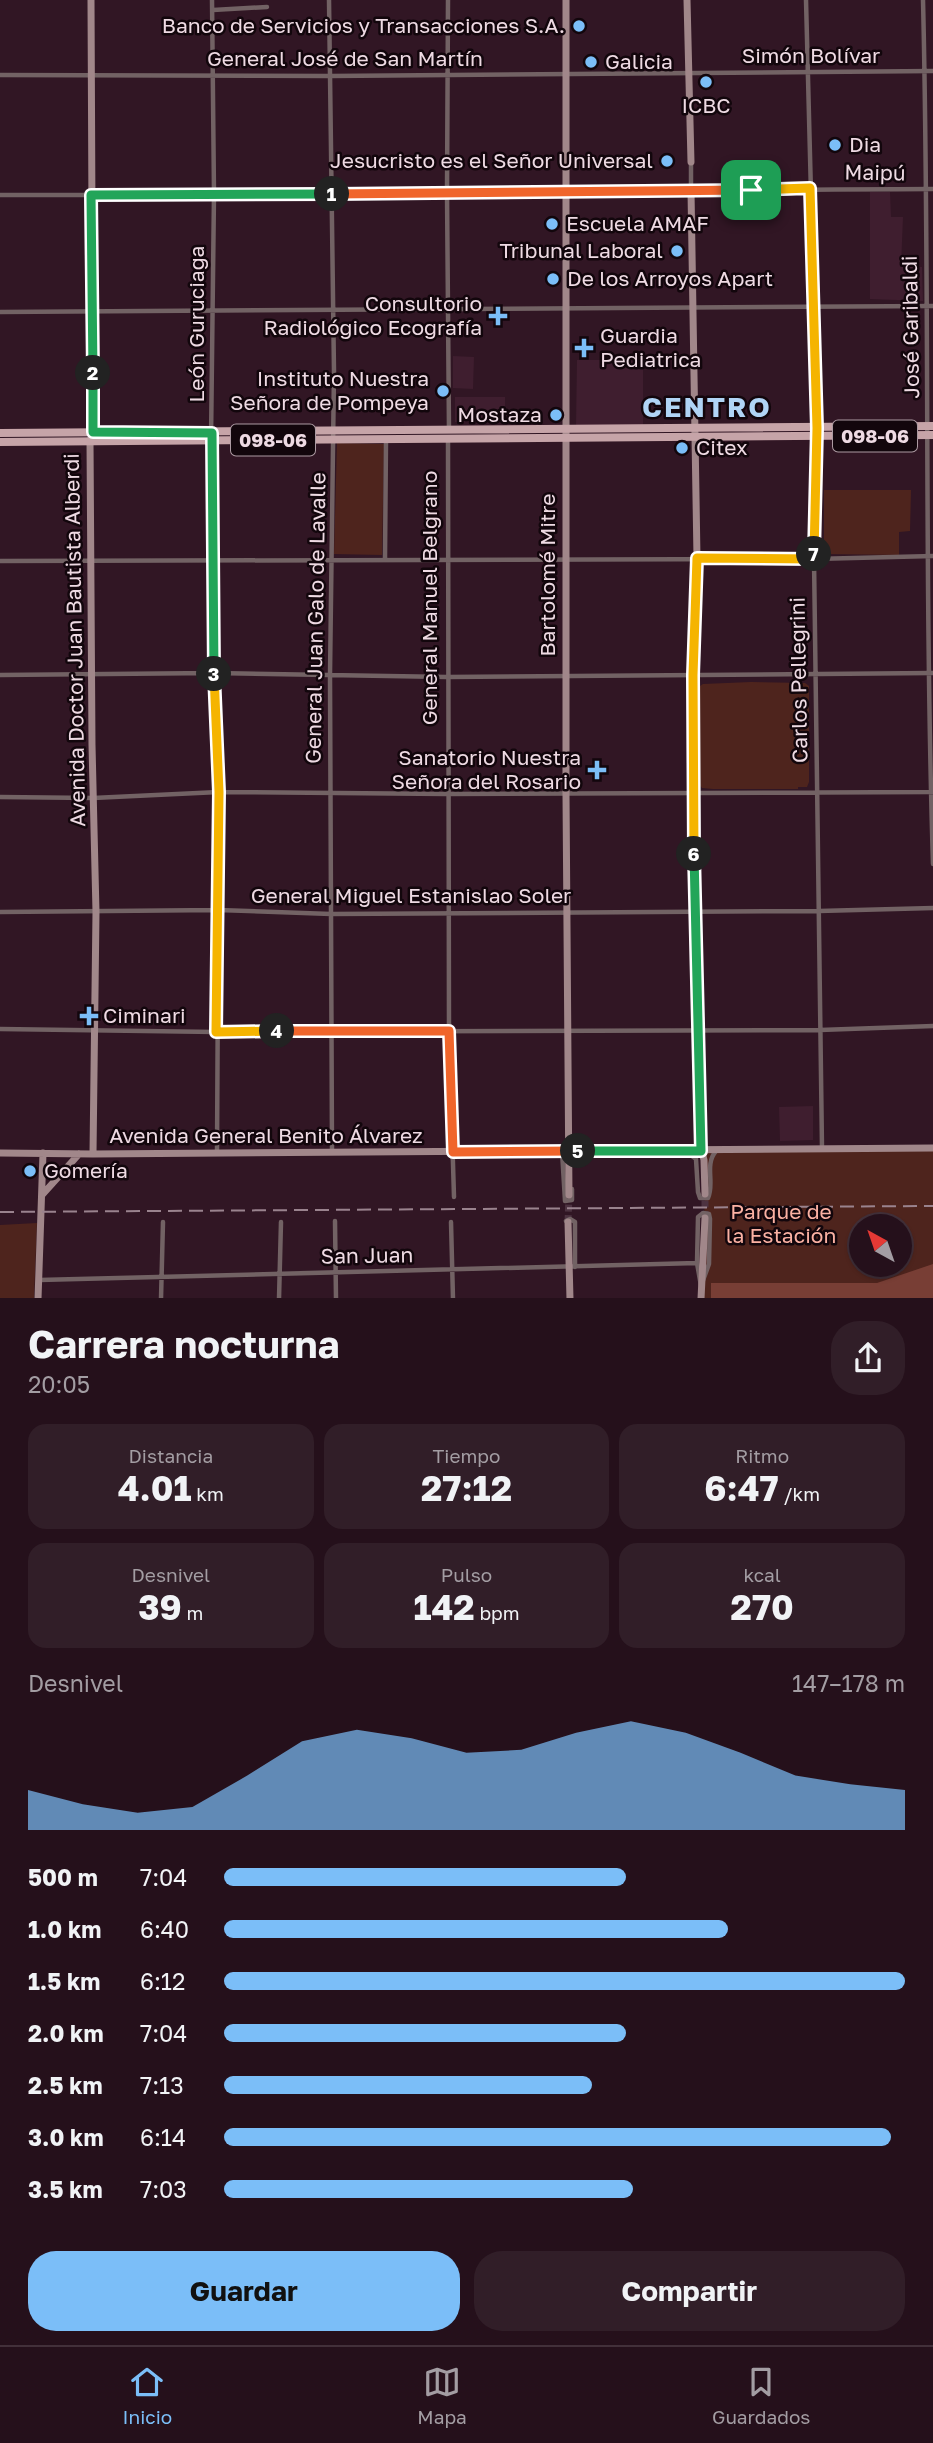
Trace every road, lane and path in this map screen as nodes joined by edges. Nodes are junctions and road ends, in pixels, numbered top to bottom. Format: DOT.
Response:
graph roads {
  1 [pos="90,0"];
  2 [pos="212,0"];
  3 [pos="329,0"];
  4 [pos="448,0"];
  5 [pos="566,0"];
  6 [pos="687,0"];
  7 [pos="806,0"];
  8 [pos="923,0"];
  9 [pos="267,8"];
  10 [pos="212,10"];
  11 [pos="808,71"];
  12 [pos="925,71"];
  13 [pos="933,71"];
  14 [pos="690,73"];
  15 [pos="448,74"];
  16 [pos="566,74"];
  17 [pos="0,75"];
  18 [pos="213,75"];
  19 [pos="91,76"];
  20 [pos="330,76"];
  21 [pos="691,162"];
  22 [pos="810,188"];
  23 [pos="925,189"];
  24 [pos="933,189"];
  25 [pos="565,191"];
  26 [pos="691,191"];
  27 [pos="447,192"];
  28 [pos="214,194"];
  29 [pos="330,194"];
  30 [pos="0,195"];
  31 [pos="91,195"];
  32 [pos="926,306"];
  33 [pos="933,306"];
  34 [pos="693,307"];
  35 [pos="815,307"];
  36 [pos="567,311"];
  37 [pos="0,312"];
  38 [pos="93,312"];
  39 [pos="213,312"];
  40 [pos="334,312"];
  41 [pos="448,312"];
  42 [pos="449,430"];
  43 [pos="931,431"];
  44 [pos="817,432"];
  45 [pos="0,433"];
  46 [pos="566,433"];
  47 [pos="695,433"];
  48 [pos="333,435"];
  49 [pos="92,437"];
  50 [pos="212,437"];
  51 [pos="386,440"];
  52 [pos="448,440"];
  53 [pos="0,442"];
  54 [pos="926,556"];
  55 [pos="933,556"];
  56 [pos="697,558"];
  57 [pos="330,559"];
  58 [pos="385,559"];
  59 [pos="447,559"];
  60 [pos="814,559"];
  61 [pos="92,560"];
  62 [pos="212,560"];
  63 [pos="565,560"];
  64 [pos="0,561"];
  65 [pos="214,673"];
  66 [pos="816,673"];
  67 [pos="931,673"];
  68 [pos="0,674"];
  69 [pos="92,674"];
  70 [pos="330,675"];
  71 [pos="693,675"];
  72 [pos="566,676"];
  73 [pos="447,677"];
  74 [pos="219,792"];
  75 [pos="932,792"];
  76 [pos="694,793"];
  77 [pos="818,793"];
  78 [pos="330,794"];
  79 [pos="447,794"];
  80 [pos="566,794"];
  81 [pos="0,797"];
  82 [pos="93,798"];
  83 [pos="933,864"];
  84 [pos="933,908"];
  85 [pos="218,910"];
  86 [pos="695,911"];
  87 [pos="819,911"];
  88 [pos="0,912"];
  89 [pos="96,912"];
  90 [pos="448,913"];
  91 [pos="566,913"];
  92 [pos="331,914"];
  93 [pos="933,1026"];
  94 [pos="0,1029"];
  95 [pos="96,1029"];
  96 [pos="697,1029"];
  97 [pos="567,1030"];
  98 [pos="820,1030"];
  99 [pos="332,1031"];
  100 [pos="449,1031"];
  101 [pos="216,1032"];
  102 [pos="933,1148"];
  103 [pos="822,1149"];
  104 [pos="567,1151"];
  105 [pos="684,1151"];
  106 [pos="701,1151"];
  107 [pos="716,1151"];
  108 [pos="453,1152"];
  109 [pos="0,1153"];
  110 [pos="43,1153"];
  111 [pos="217,1153"];
  112 [pos="332,1153"];
  113 [pos="79,1154"];
  114 [pos="93,1154"];
  115 [pos="705,1194"];
  116 [pos="42,1195"];
  117 [pos="569,1195"];
  118 [pos="454,1197"];
  119 [pos="705,1218"];
  120 [pos="335,1221"];
  121 [pos="163,1222"];
  122 [pos="281,1222"];
  123 [pos="452,1222"];
  124 [pos="568,1222"];
  125 [pos="697,1263"];
  126 [pos="570,1267"];
  127 [pos="452,1269"];
  128 [pos="335,1272"];
  129 [pos="280,1274"];
  130 [pos="162,1277"];
  131 [pos="39,1280"];
  132 [pos="701,1286"];
  133 [pos="38,1298"];
  134 [pos="161,1298"];
  135 [pos="279,1298"];
  136 [pos="335,1298"];
  137 [pos="453,1298"];
  138 [pos="569,1298"];
  139 [pos="701,1298"];
  1 -- 19 [label="main road, Avenida Doctor Juan Bautista Alberdi"];
  2 -- 10 [label="street, León Guruciaga"];
  3 -- 20 [label="street, General Juan Galo de Lavalle"];
  4 -- 15 [label="street, General Manuel Belgrano"];
  5 -- 16 [label="main road, Bartolomé Mitre"];
  6 -- 14 [label="main road"];
  7 -- 11 [label="street, Carlos Pellegrini"];
  8 -- 12 [label="street, José Garibaldi"];
  9 -- 10 [label="street"];
  10 -- 18 [label="street, León Guruciaga"];
  11 -- 12 [label="street, Simón Bolívar"];
  11 -- 14 [label="street, Simón Bolívar"];
  11 -- 22 [label="street, Carlos Pellegrini"];
  12 -- 13 [label="street, Simón Bolívar"];
  12 -- 23 [label="street, José Garibaldi"];
  14 -- 16 [label="street, General José de San Martín"];
  14 -- 21 [label="main road"];
  15 -- 16 [label="street, General José de San Martín"];
  15 -- 20 [label="street, General José de San Martín"];
  15 -- 27 [label="street, General Manuel Belgrano"];
  16 -- 25 [label="main road, Bartolomé Mitre"];
  17 -- 19 [label="street, General José de San Martín"];
  18 -- 19 [label="street, General José de San Martín"];
  18 -- 20 [label="street, General José de San Martín"];
  18 -- 28 [label="street, León Guruciaga"];
  19 -- 31 [label="main road, Avenida Doctor Juan Bautista Alberdi"];
  20 -- 29 [label="street, General Juan Galo de Lavalle"];
  21 -- 26 [label="street"];
  22 -- 23 [label="street, Maipú"];
  22 -- 26 [label="street, Maipú"];
  22 -- 35 [label="street, Carlos Pellegrini"];
  23 -- 24 [label="street, Maipú"];
  23 -- 32 [label="street, José Garibaldi"];
  25 -- 26 [label="street, Maipú"];
  25 -- 27 [label="street, Maipú"];
  25 -- 36 [label="main road, Bartolomé Mitre"];
  26 -- 34 [label="main road"];
  27 -- 29 [label="street, Maipú"];
  27 -- 41 [label="street, General Manuel Belgrano"];
  28 -- 29 [label="street, Maipú"];
  28 -- 31 [label="street, Maipú"];
  28 -- 39 [label="street, León Guruciaga"];
  29 -- 40 [label="street, General Juan Galo de Lavalle"];
  30 -- 31 [label="street, Maipú"];
  31 -- 38 [label="main road, Avenida Doctor Juan Bautista Alberdi"];
  32 -- 33 [label="street"];
  32 -- 35 [label="street"];
  32 -- 43 [label="street, José Garibaldi"];
  34 -- 35 [label="street"];
  34 -- 36 [label="street"];
  34 -- 47 [label="main road"];
  35 -- 44 [label="street, Carlos Pellegrini"];
  36 -- 41 [label="street"];
  36 -- 46 [label="main road, Bartolomé Mitre"];
  37 -- 38 [label="street"];
  38 -- 39 [label="street"];
  38 -- 49 [label="main road, Avenida Doctor Juan Bautista Alberdi"];
  39 -- 40 [label="street"];
  39 -- 50 [label="street, León Guruciaga"];
  40 -- 41 [label="street"];
  40 -- 48 [label="street, General Juan Galo de Lavalle"];
  41 -- 42 [label="street, General Manuel Belgrano"];
  42 -- 46 [label="main road, 098-06"];
  42 -- 48 [label="main road, 098-06"];
  42 -- 52 [label="main road, General Manuel Belgrano"];
  43 -- 44 [label="main road, 098-06"];
  43 -- 54 [label="street, José Garibaldi"];
  44 -- 47 [label="main road, 098-06"];
  44 -- 60 [label="street, Carlos Pellegrini"];
  45 -- 49 [label="main road, 098-06"];
  46 -- 47 [label="main road, 098-06"];
  46 -- 52 [label="main road, 098-06"];
  46 -- 63 [label="main road, Bartolomé Mitre"];
  47 -- 56 [label="main road"];
  48 -- 50 [label="main road, 098-06"];
  48 -- 51 [label="main road, 098-06"];
  48 -- 57 [label="street, General Juan Galo de Lavalle"];
  49 -- 50 [label="main road, 098-06"];
  49 -- 53 [label="main road, 098-06"];
  49 -- 61 [label="main road, Avenida Doctor Juan Bautista Alberdi"];
  50 -- 62 [label="street, León Guruciaga"];
  51 -- 52 [label="main road, 098-06"];
  51 -- 58 [label="street"];
  52 -- 59 [label="street, General Manuel Belgrano"];
  54 -- 55 [label="street"];
  54 -- 60 [label="street"];
  54 -- 67 [label="street, José Garibaldi"];
  56 -- 60 [label="street"];
  56 -- 63 [label="street"];
  56 -- 71 [label="main road"];
  57 -- 58 [label="street"];
  57 -- 62 [label="street"];
  57 -- 70 [label="street, General Juan Galo de Lavalle"];
  58 -- 59 [label="street"];
  59 -- 63 [label="street"];
  59 -- 73 [label="street, General Manuel Belgrano"];
  60 -- 66 [label="street, Carlos Pellegrini"];
  61 -- 62 [label="street"];
  61 -- 64 [label="street"];
  61 -- 69 [label="main road, Avenida Doctor Juan Bautista Alberdi"];
  62 -- 65 [label="street, León Guruciaga"];
  63 -- 72 [label="main road, Bartolomé Mitre"];
  65 -- 69 [label="street"];
  65 -- 70 [label="street"];
  65 -- 74 [label="street, León Guruciaga"];
  66 -- 67 [label="street"];
  66 -- 71 [label="street"];
  66 -- 77 [label="street, Carlos Pellegrini"];
  67 -- 75 [label="street, José Garibaldi"];
  68 -- 69 [label="street"];
  69 -- 82 [label="main road, Avenida Doctor Juan Bautista Alberdi"];
  70 -- 73 [label="street"];
  70 -- 78 [label="street, General Juan Galo de Lavalle"];
  71 -- 72 [label="street"];
  71 -- 76 [label="main road"];
  72 -- 73 [label="street"];
  72 -- 80 [label="main road, Bartolomé Mitre"];
  73 -- 79 [label="street, General Manuel Belgrano"];
  74 -- 78 [label="street"];
  74 -- 82 [label="street"];
  74 -- 85 [label="street, León Guruciaga"];
  75 -- 77 [label="street"];
  75 -- 83 [label="street, José Garibaldi"];
  76 -- 77 [label="street"];
  76 -- 80 [label="street"];
  76 -- 86 [label="main road"];
  77 -- 87 [label="street, Carlos Pellegrini"];
  78 -- 79 [label="street"];
  78 -- 92 [label="street, General Juan Galo de Lavalle"];
  79 -- 80 [label="street"];
  79 -- 90 [label="street, General Manuel Belgrano"];
  80 -- 91 [label="main road, Bartolomé Mitre"];
  81 -- 82 [label="street"];
  82 -- 89 [label="main road, Avenida Doctor Juan Bautista Alberdi"];
  84 -- 87 [label="street, General Miguel Estanislao Soler"];
  85 -- 89 [label="street, General Miguel Estanislao Soler"];
  85 -- 92 [label="street, General Miguel Estanislao Soler"];
  85 -- 101 [label="street, León Guruciaga"];
  86 -- 87 [label="street, General Miguel Estanislao Soler"];
  86 -- 91 [label="street, General Miguel Estanislao Soler"];
  86 -- 96 [label="main road"];
  87 -- 98 [label="street, Carlos Pellegrini"];
  88 -- 89 [label="street, General Miguel Estanislao Soler"];
  89 -- 95 [label="main road, Avenida Doctor Juan Bautista Alberdi"];
  90 -- 91 [label="street, General Miguel Estanislao Soler"];
  90 -- 92 [label="street, General Miguel Estanislao Soler"];
  90 -- 100 [label="street, General Manuel Belgrano"];
  91 -- 97 [label="main road, Bartolomé Mitre"];
  92 -- 99 [label="street, General Juan Galo de Lavalle"];
  93 -- 98 [label="street"];
  94 -- 95 [label="street"];
  95 -- 101 [label="street"];
  95 -- 114 [label="main road, Avenida Doctor Juan Bautista Alberdi"];
  96 -- 97 [label="street"];
  96 -- 98 [label="street"];
  96 -- 106 [label="main road"];
  97 -- 100 [label="street"];
  97 -- 104 [label="main road, Bartolomé Mitre"];
  98 -- 103 [label="street, Carlos Pellegrini"];
  99 -- 100 [label="street"];
  99 -- 101 [label="street"];
  99 -- 112 [label="street, General Juan Galo de Lavalle"];
  100 -- 108 [label="street, General Manuel Belgrano"];
  101 -- 111 [label="street, León Guruciaga"];
  102 -- 103 [label="main road, Avenida General Benito Álvarez"];
  103 -- 107 [label="main road, Avenida General Benito Álvarez"];
  104 -- 104 [label="street"];
  104 -- 105 [label="main road, Avenida General Benito Álvarez"];
  104 -- 108 [label="main road, Avenida General Benito Álvarez"];
  104 -- 117 [label="main road, Bartolomé Mitre"];
  105 -- 106 [label="main road, Avenida General Benito Álvarez"];
  105 -- 107 [label="street"];
  106 -- 107 [label="main road, Avenida General Benito Álvarez"];
  106 -- 115 [label="main road"];
  108 -- 112 [label="main road, Avenida General Benito Álvarez"];
  108 -- 118 [label="street, General Manuel Belgrano"];
  109 -- 110 [label="main road, Avenida General Benito Álvarez"];
  110 -- 113 [label="main road, Avenida General Benito Álvarez"];
  110 -- 116 [label="main road"];
  111 -- 112 [label="main road, Avenida General Benito Álvarez"];
  111 -- 114 [label="main road, Avenida General Benito Álvarez"];
  113 -- 114 [label="main road, Avenida General Benito Álvarez"];
  113 -- 116 [label="main road"];
  116 -- 131 [label="main road"];
  119 -- 132 [label="main road"];
  120 -- 128 [label="street"];
  121 -- 130 [label="street"];
  122 -- 129 [label="street"];
  123 -- 127 [label="street"];
  124 -- 126 [label="main road"];
  125 -- 126 [label="street, San Juan"];
  125 -- 132 [label="street"];
  125 -- 132 [label="street"];
  126 -- 126 [label="street"];
  126 -- 127 [label="street, San Juan"];
  126 -- 138 [label="main road"];
  127 -- 128 [label="street, San Juan"];
  127 -- 137 [label="street"];
  128 -- 129 [label="street, San Juan"];
  128 -- 136 [label="street"];
  129 -- 130 [label="street, San Juan"];
  129 -- 135 [label="street"];
  130 -- 131 [label="street, San Juan"];
  130 -- 134 [label="street"];
  131 -- 133 [label="main road"];
  132 -- 139 [label="main road"];
}
